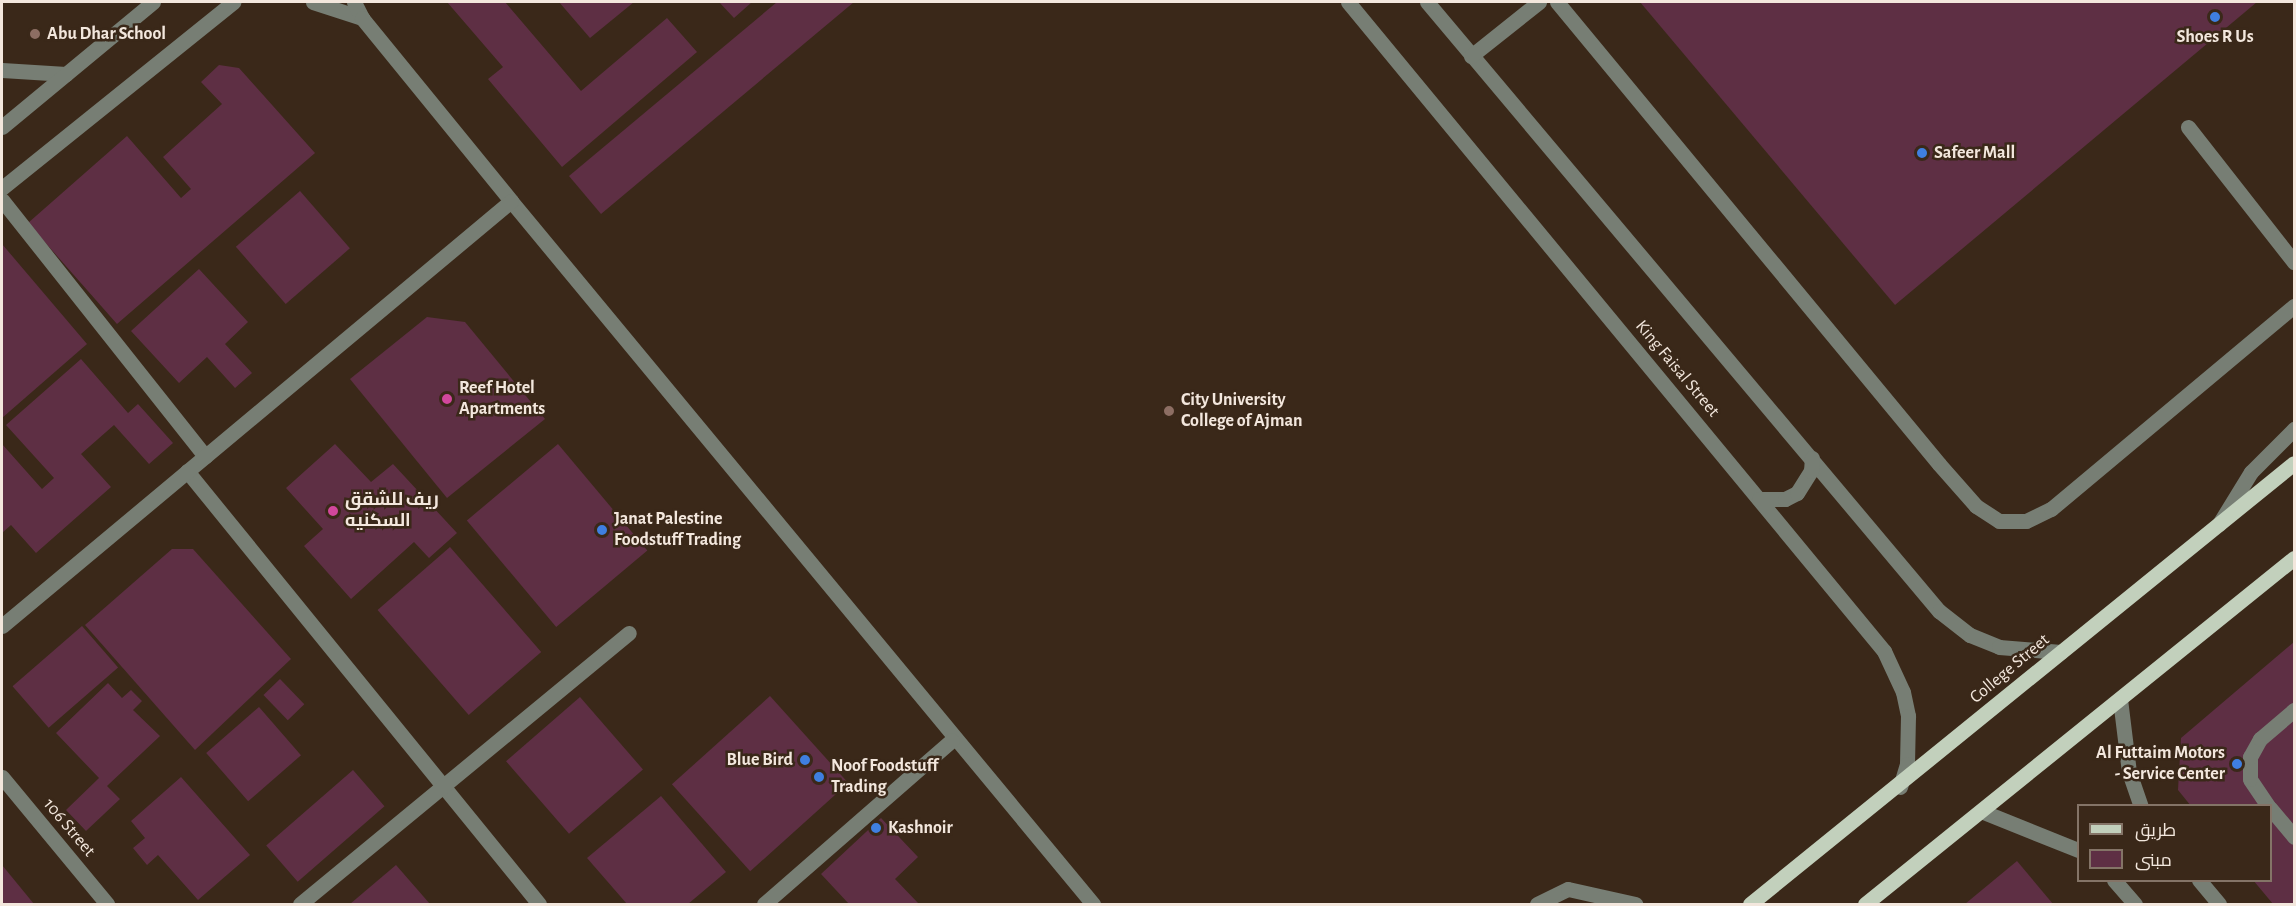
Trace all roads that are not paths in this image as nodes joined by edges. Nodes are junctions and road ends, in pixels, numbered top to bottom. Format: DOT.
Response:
graph roads {
  1 [pos="150,2"];
  2 [pos="233,2"];
  3 [pos="313,2"];
  4 [pos="354,2"];
  5 [pos="1348,2"];
  6 [pos="1427,2"];
  7 [pos="1539,2"];
  8 [pos="1557,2"];
  9 [pos="362,18"];
  10 [pos="1472,56"];
  11 [pos="2,70"];
  12 [pos="66,74"];
  13 [pos="2188,127"];
  14 [pos="2,128"];
  15 [pos="2,188"];
  16 [pos="2,200"];
  17 [pos="511,201"];
  18 [pos="2295,262"];
  19 [pos="2295,306"];
  20 [pos="2295,429"];
  21 [pos="205,456"];
  22 [pos="1812,458"];
  23 [pos="2295,463"];
  24 [pos="187,471"];
  25 [pos="1759,499"];
  26 [pos="2219,524"];
  27 [pos="2295,558"];
  28 [pos="2,626"];
  29 [pos="629,633"];
  30 [pos="2061,652"];
  31 [pos="2120,699"];
  32 [pos="2295,710"];
  33 [pos="952,740"];
  34 [pos="2,777"];
  35 [pos="1900,787"];
  36 [pos="443,788"];
  37 [pos="2141,804"];
  38 [pos="2267,804"];
  39 [pos="2272,810"];
  40 [pos="1981,811"];
  41 [pos="2295,837"];
  42 [pos="2077,849"];
  43 [pos="2116,882"];
  44 [pos="2201,882"];
  45 [pos="107,904"];
  46 [pos="300,904"];
  47 [pos="540,904"];
  48 [pos="764,904"];
  49 [pos="1093,904"];
  50 [pos="1537,904"];
  51 [pos="1635,904"];
  52 [pos="1750,904"];
  53 [pos="1865,904"];
  54 [pos="2135,904"];
  55 [pos="2219,904"];
  1 -- 12 [label="street"];
  2 -- 15 [label="street"];
  3 -- 9 [label="street"];
  4 -- 9 [label="street"];
  5 -- 25 [label="street, King Faisal Street"];
  6 -- 10 [label="street"];
  7 -- 10 [label="street"];
  8 -- 19 [label="street"];
  9 -- 17 [label="street"];
  10 -- 22 [label="street"];
  11 -- 12 [label="street"];
  12 -- 14 [label="street"];
  13 -- 18 [label="street"];
  16 -- 21 [label="street"];
  17 -- 21 [label="street"];
  17 -- 33 [label="street"];
  20 -- 26 [label="street"];
  21 -- 24 [label="street"];
  22 -- 25 [label="street"];
  22 -- 30 [label="street"];
  23 -- 26 [label="main road, College Street"];
  24 -- 28 [label="street"];
  24 -- 36 [label="street"];
  25 -- 35 [label="street, King Faisal Street"];
  26 -- 30 [label="main road, College Street"];
  27 -- 31 [label="main road"];
  29 -- 36 [label="street"];
  30 -- 35 [label="main road, College Street"];
  31 -- 37 [label="street"];
  31 -- 40 [label="main road"];
  32 -- 38 [label="street"];
  33 -- 48 [label="street"];
  33 -- 49 [label="street"];
  34 -- 45 [label="street, 106 Street"];
  35 -- 52 [label="main road, College Street"];
  36 -- 46 [label="street"];
  36 -- 47 [label="street"];
  39 -- 41 [label="street"];
  40 -- 42 [label="street"];
  40 -- 53 [label="main road"];
  43 -- 54 [label="street"];
  44 -- 55 [label="street"];
  50 -- 51 [label="street"];
}
